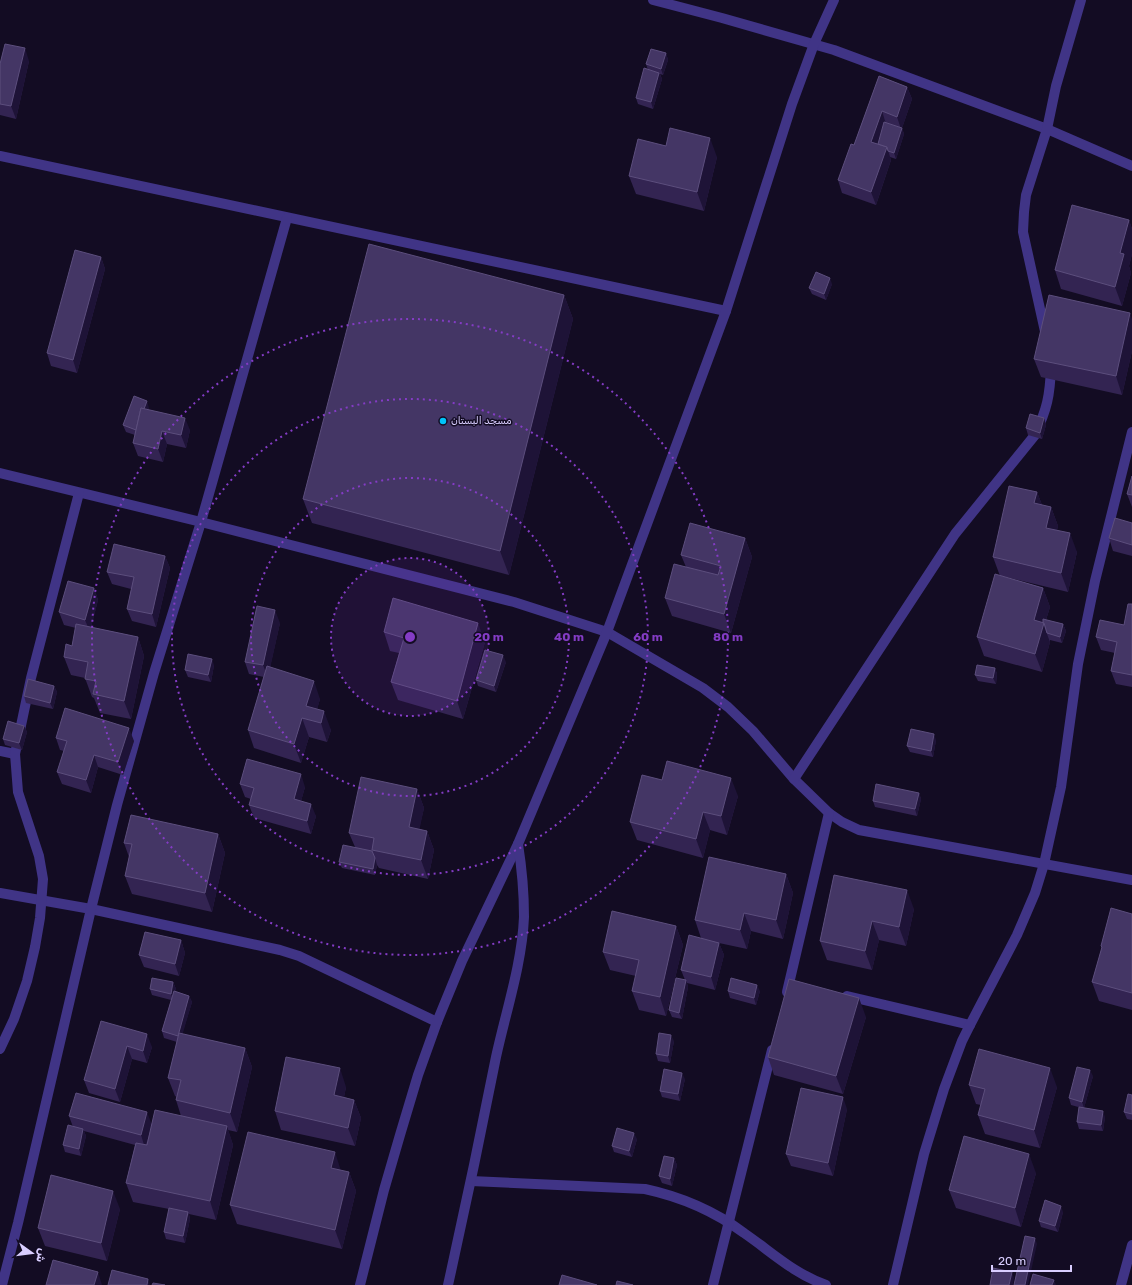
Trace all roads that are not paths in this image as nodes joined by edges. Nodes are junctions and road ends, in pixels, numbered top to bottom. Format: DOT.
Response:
graph roads {
  1 [pos="653,0"];
  2 [pos="834,0"];
  3 [pos="1081,0"];
  4 [pos="814,44"];
  5 [pos="1047,129"];
  6 [pos="0,156"];
  7 [pos="1132,166"];
  8 [pos="287,218"];
  9 [pos="726,311"];
  10 [pos="1049,347"];
  11 [pos="1051,360"];
  12 [pos="1132,432"];
  13 [pos="0,473"];
  14 [pos="79,493"];
  15 [pos="201,522"];
  16 [pos="607,632"];
  17 [pos="0,751"];
  18 [pos="15,754"];
  19 [pos="794,778"];
  20 [pos="829,813"];
  21 [pos="518,844"];
  22 [pos="1044,864"];
  23 [pos="1132,880"];
  24 [pos="0,893"];
  25 [pos="42,901"];
  26 [pos="91,909"];
  27 [pos="835,994"];
  28 [pos="786,999"];
  29 [pos="437,1022"];
  30 [pos="970,1025"];
  31 [pos="776,1037"];
  32 [pos="0,1049"];
  33 [pos="471,1181"];
  34 [pos="729,1222"];
  35 [pos="1132,1245"];
  36 [pos="2,1285"];
  37 [pos="360,1285"];
  38 [pos="448,1285"];
  39 [pos="713,1285"];
  40 [pos="826,1285"];
  41 [pos="893,1285"];
  42 [pos="1121,1285"];
  1 -- 4 [label="street"];
  2 -- 4 [label="street"];
  3 -- 5 [label="street"];
  4 -- 5 [label="street"];
  4 -- 9 [label="street"];
  5 -- 7 [label="street"];
  5 -- 10 [label="street"];
  6 -- 8 [label="street"];
  8 -- 9 [label="street"];
  8 -- 15 [label="street"];
  9 -- 16 [label="street"];
  11 -- 19 [label="street"];
  12 -- 22 [label="street"];
  13 -- 14 [label="street"];
  14 -- 15 [label="street"];
  14 -- 18 [label="street"];
  15 -- 16 [label="street"];
  15 -- 26 [label="street"];
  16 -- 19 [label="street"];
  16 -- 21 [label="street"];
  17 -- 18 [label="street"];
  18 -- 25 [label="street"];
  19 -- 20 [label="street"];
  20 -- 22 [label="street"];
  20 -- 28 [label="street"];
  21 -- 29 [label="street"];
  21 -- 33 [label="street"];
  22 -- 23 [label="street"];
  22 -- 30 [label="street"];
  24 -- 25 [label="street"];
  25 -- 26 [label="street"];
  25 -- 32 [label="street"];
  26 -- 29 [label="street"];
  26 -- 36 [label="street"];
  27 -- 30 [label="street"];
  29 -- 37 [label="street"];
  30 -- 41 [label="street"];
  31 -- 34 [label="street"];
  33 -- 34 [label="street"];
  33 -- 38 [label="street"];
  34 -- 39 [label="street"];
  34 -- 40 [label="street"];
  35 -- 42 [label="street"];
}
